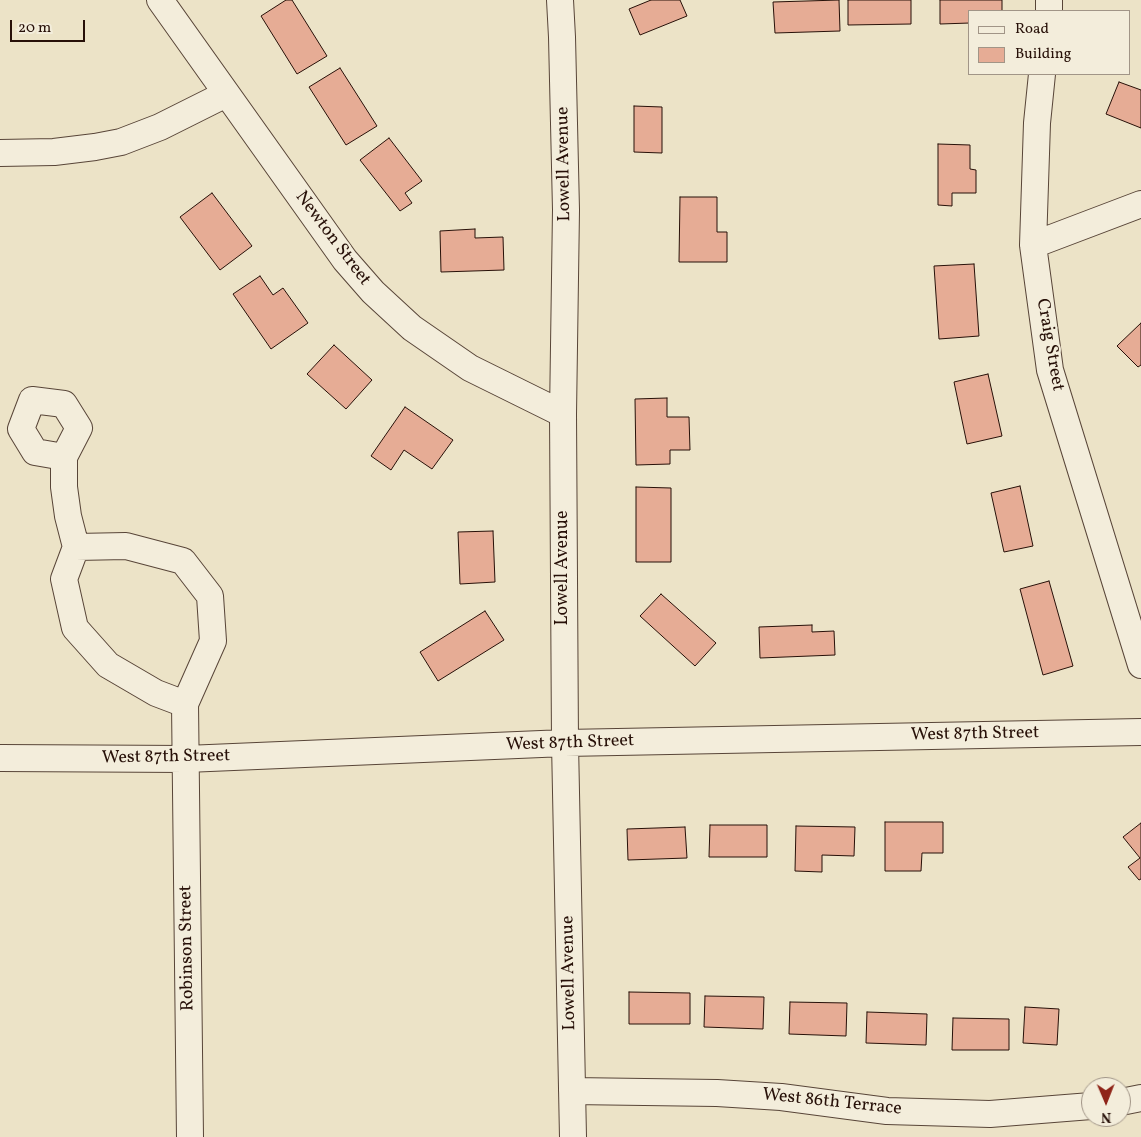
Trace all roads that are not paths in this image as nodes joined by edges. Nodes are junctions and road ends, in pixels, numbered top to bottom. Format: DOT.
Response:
graph roads {
  1 [pos="160,0"];
  2 [pos="560,0"];
  3 [pos="1042,75"];
  4 [pos="226,94"];
  5 [pos="0,153"];
  6 [pos="1141,204"];
  7 [pos="1034,245"];
  8 [pos="562,414"];
  9 [pos="64,457"];
  10 [pos="76,547"];
  11 [pos="1141,665"];
  12 [pos="185,704"];
  13 [pos="1141,732"];
  14 [pos="565,743"];
  15 [pos="0,758"];
  16 [pos="186,759"];
  17 [pos="572,1091"];
  18 [pos="1081,1107"];
  19 [pos="190,1137"];
  20 [pos="573,1137"];
  1 -- 4 [label="street, Newton Street"];
  2 -- 8 [label="street, Lowell Avenue"];
  3 -- 7 [label="street, Craig Street"];
  4 -- 5 [label="street"];
  4 -- 8 [label="street, Newton Street"];
  6 -- 7 [label="street"];
  7 -- 11 [label="street, Craig Street"];
  8 -- 14 [label="street, Lowell Avenue"];
  9 -- 10 [label="street"];
  10 -- 12 [label="street"];
  10 -- 12 [label="street"];
  12 -- 16 [label="street, Robinson Street"];
  13 -- 14 [label="street, West 87th Street"];
  14 -- 16 [label="street, West 87th Street"];
  14 -- 17 [label="street, Lowell Avenue"];
  15 -- 16 [label="street, West 87th Street"];
  16 -- 19 [label="street, Robinson Street"];
  17 -- 18 [label="street, West 86th Terrace"];
  17 -- 20 [label="street, Lowell Avenue"];
}
